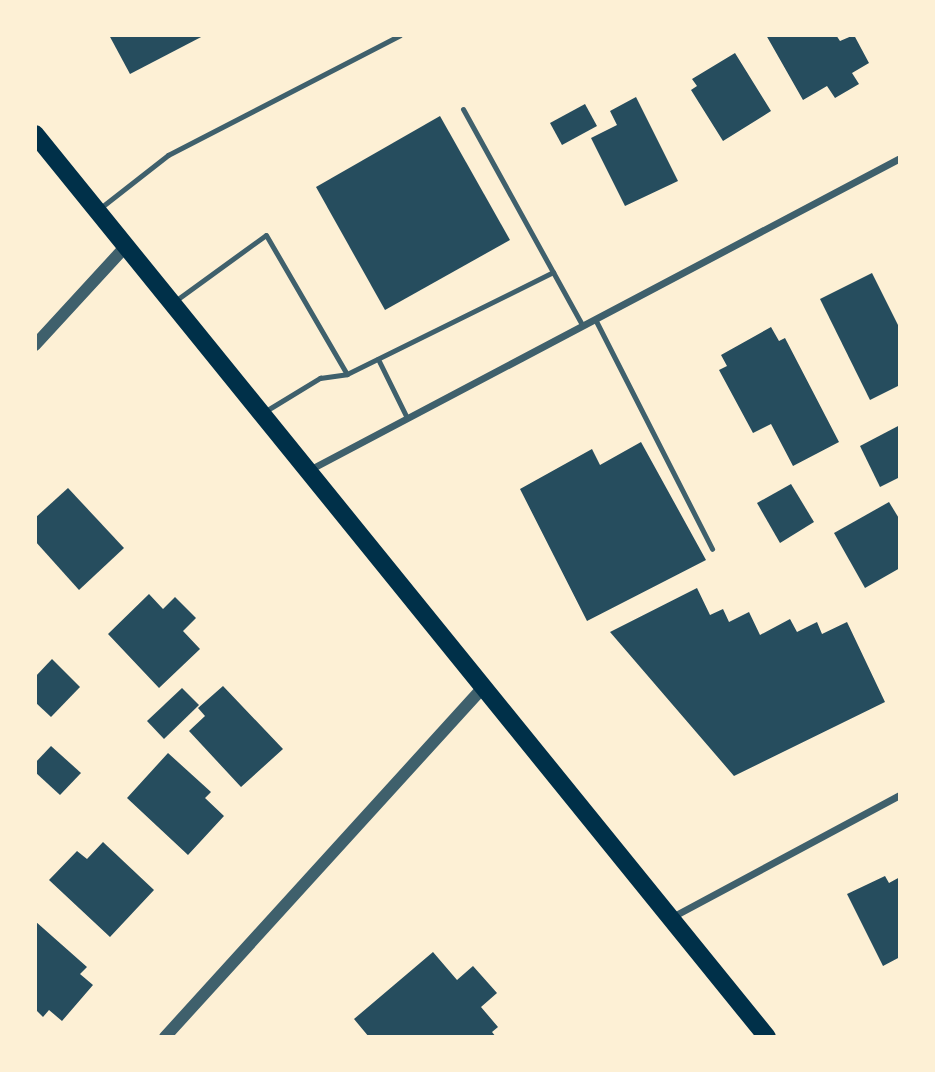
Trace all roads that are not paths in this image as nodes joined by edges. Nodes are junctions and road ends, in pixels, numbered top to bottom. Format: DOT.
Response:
graph roads {
  1 [pos="400,35"];
  2 [pos="463,109"];
  3 [pos="35,134"];
  4 [pos="900,158"];
  5 [pos="96,211"];
  6 [pos="125,247"];
  7 [pos="553,272"];
  8 [pos="171,304"];
  9 [pos="595,319"];
  10 [pos="582,326"];
  11 [pos="35,345"];
  12 [pos="378,359"];
  13 [pos="347,374"];
  14 [pos="260,415"];
  15 [pos="407,418"];
  16 [pos="306,471"];
  17 [pos="712,549"];
  18 [pos="483,688"];
  19 [pos="900,795"];
  20 [pos="670,919"];
  21 [pos="165,1037"];
  22 [pos="767,1037"];
  1 -- 5 [label="lane"];
  2 -- 7 [label="lane"];
  3 -- 5 [label="main road"];
  4 -- 9 [label="street"];
  5 -- 6 [label="main road"];
  6 -- 8 [label="main road"];
  6 -- 11 [label="street"];
  7 -- 10 [label="lane"];
  7 -- 12 [label="lane"];
  8 -- 13 [label="lane"];
  8 -- 14 [label="main road"];
  9 -- 10 [label="street"];
  9 -- 17 [label="lane"];
  10 -- 15 [label="street"];
  12 -- 13 [label="lane"];
  12 -- 15 [label="lane"];
  13 -- 14 [label="lane"];
  14 -- 16 [label="main road"];
  15 -- 16 [label="street"];
  16 -- 18 [label="main road"];
  18 -- 20 [label="main road"];
  18 -- 21 [label="street"];
  19 -- 20 [label="street"];
  20 -- 22 [label="main road"];
}
